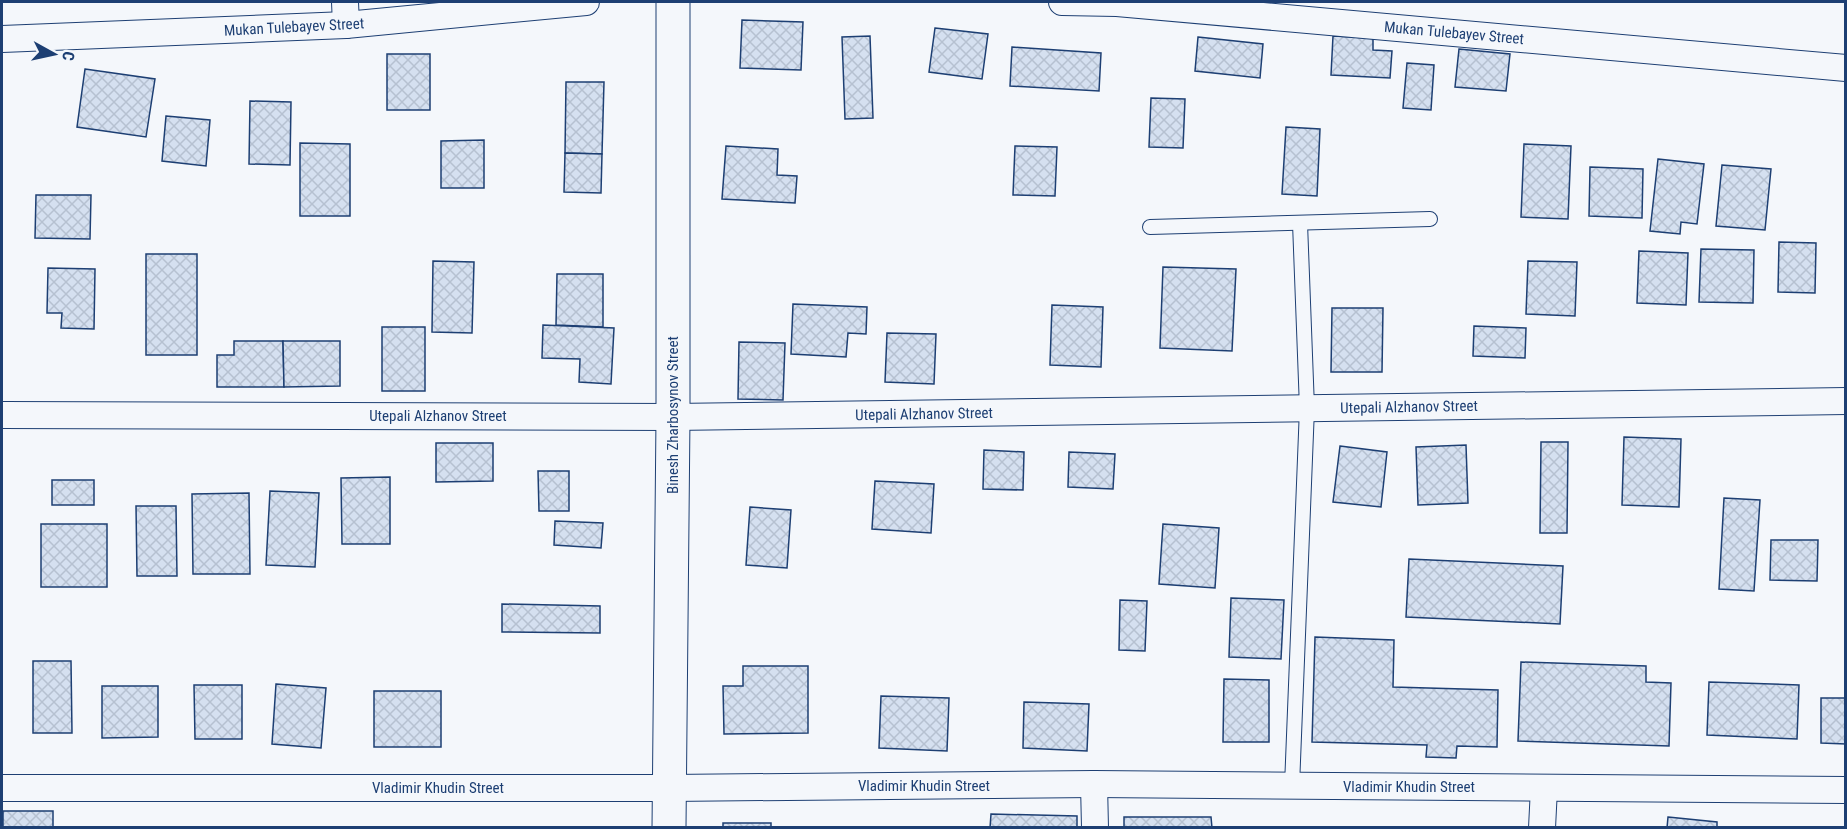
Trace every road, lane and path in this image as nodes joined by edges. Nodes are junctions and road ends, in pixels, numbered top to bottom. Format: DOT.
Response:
graph roads {
  1 [pos="586,2"];
  2 [pos="673,2"];
  3 [pos="1062,2"];
  4 [pos="1117,2"];
  5 [pos="346,13"];
  6 [pos="2,39"];
  7 [pos="1845,68"];
  8 [pos="1430,219"];
  9 [pos="1300,223"];
  10 [pos="1150,227"];
  11 [pos="1845,400"];
  12 [pos="1307,408"];
  13 [pos="2,415"];
  14 [pos="673,417"];
  15 [pos="1095,784"];
  16 [pos="1292,786"];
  17 [pos="2,788"];
  18 [pos="670,788"];
  19 [pos="1544,788"];
  20 [pos="1845,790"];
  21 [pos="669,828"];
  22 [pos="1095,828"];
  23 [pos="1542,828"];
  1 -- 5 [label="street, Mukan Tulebayev Street"];
  2 -- 14 [label="street, Binesh Zharbosynov Street"];
  3 -- 4 [label="street, Mukan Tulebayev Street"];
  4 -- 7 [label="street, Mukan Tulebayev Street"];
  5 -- 6 [label="street, Mukan Tulebayev Street"];
  8 -- 9 [label="lane"];
  9 -- 10 [label="lane"];
  9 -- 12 [label="lane"];
  11 -- 12 [label="street, Utepali Alzhanov Street"];
  12 -- 14 [label="street, Utepali Alzhanov Street"];
  12 -- 16 [label="lane"];
  13 -- 14 [label="street, Utepali Alzhanov Street"];
  14 -- 18 [label="street, Binesh Zharbosynov Street"];
  15 -- 16 [label="street, Vladimir Khudin Street"];
  15 -- 18 [label="street, Vladimir Khudin Street"];
  15 -- 22 [label="street"];
  16 -- 19 [label="street, Vladimir Khudin Street"];
  17 -- 18 [label="street, Vladimir Khudin Street"];
  18 -- 21 [label="street, Binesh Zharbosynov Street"];
  19 -- 20 [label="street, Vladimir Khudin Street"];
  19 -- 23 [label="street"];
}
